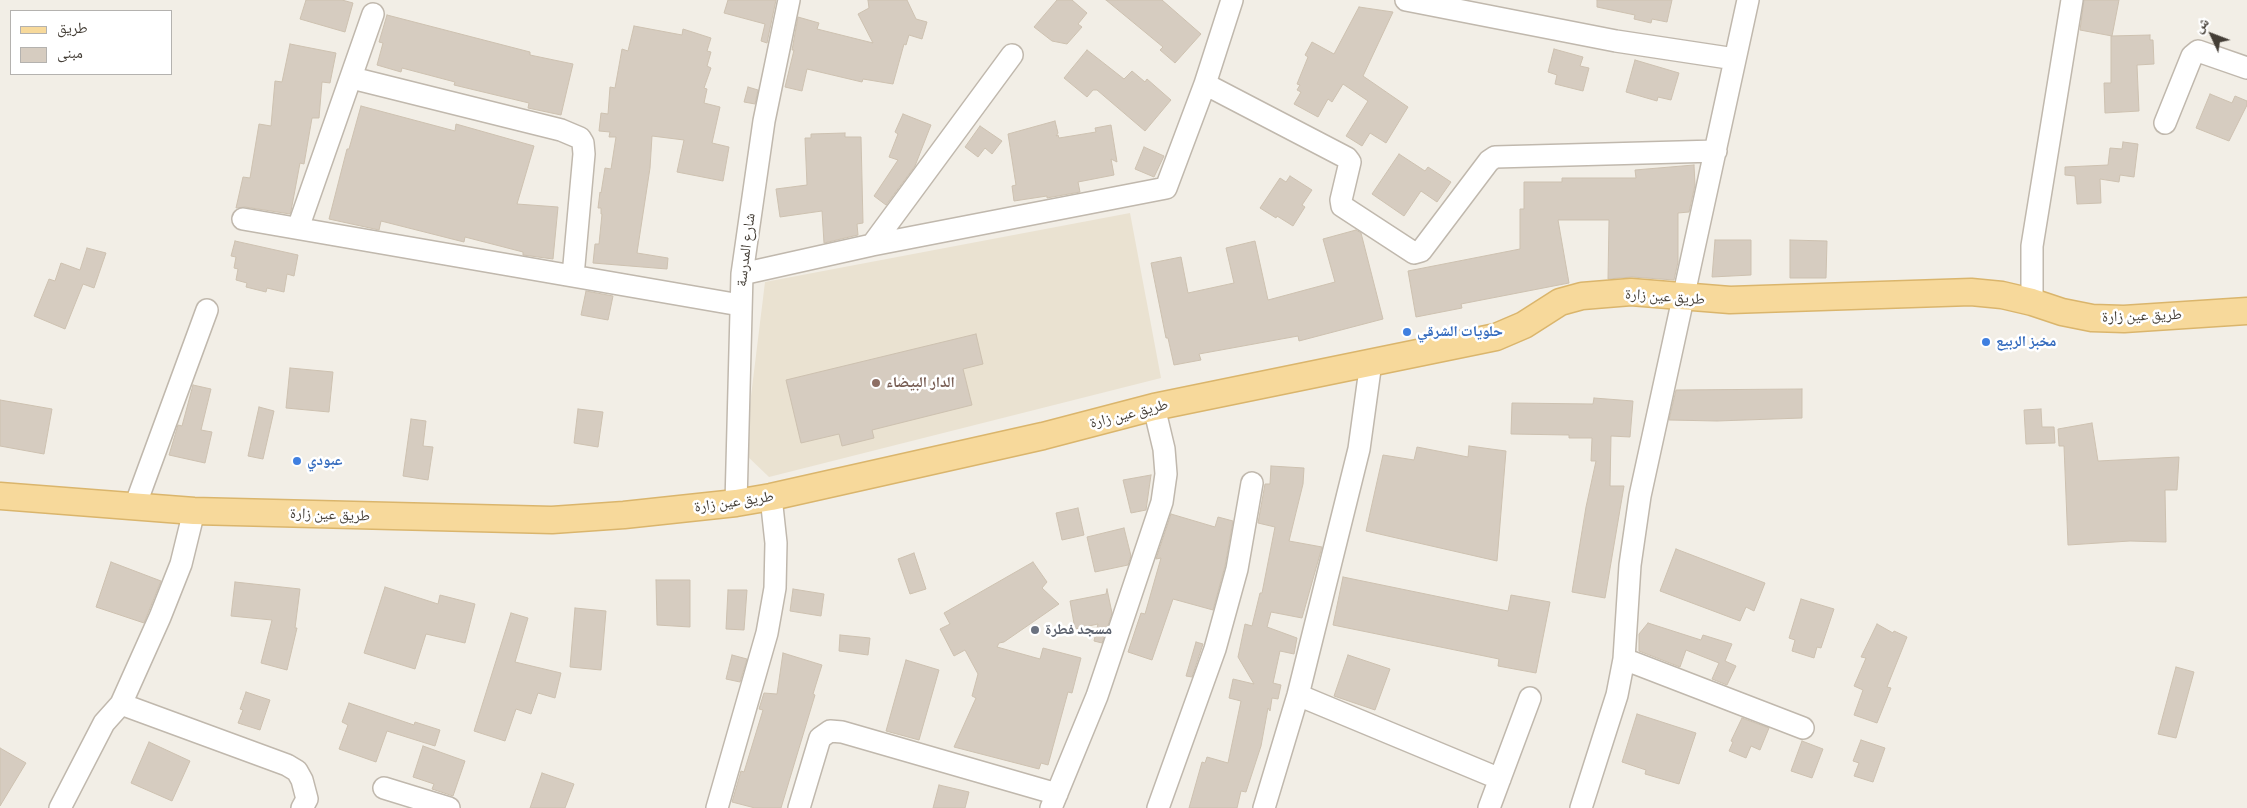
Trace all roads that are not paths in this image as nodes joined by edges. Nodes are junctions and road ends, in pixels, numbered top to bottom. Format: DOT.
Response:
graph roads {
  1 [pos="789,0"];
  2 [pos="1232,0"];
  3 [pos="1406,0"];
  4 [pos="1748,0"];
  5 [pos="2072,0"];
  6 [pos="373,14"];
  7 [pos="1012,55"];
  8 [pos="1735,59"];
  9 [pos="2246,64"];
  10 [pos="352,78"];
  11 [pos="1205,84"];
  12 [pos="2164,122"];
  13 [pos="1716,151"];
  14 [pos="244,219"];
  15 [pos="298,228"];
  16 [pos="872,246"];
  17 [pos="742,274"];
  18 [pos="573,276"];
  19 [pos="1682,297"];
  20 [pos="2032,302"];
  21 [pos="740,305"];
  22 [pos="207,310"];
  23 [pos="2247,311"];
  24 [pos="1370,362"];
  25 [pos="1154,407"];
  26 [pos="1252,483"];
  27 [pos="0,496"];
  28 [pos="771,497"];
  29 [pos="736,503"];
  30 [pos="135,506"];
  31 [pos="194,511"];
  32 [pos="1624,659"];
  33 [pos="1298,695"];
  34 [pos="1530,698"];
  35 [pos="121,704"];
  36 [pos="1803,728"];
  37 [pos="1500,779"];
  38 [pos="384,788"];
  39 [pos="1054,801"];
  40 [pos="60,808"];
  41 [pos="302,808"];
  42 [pos="449,808"];
  43 [pos="717,808"];
  44 [pos="799,808"];
  45 [pos="1158,808"];
  46 [pos="1264,808"];
  47 [pos="1489,808"];
  48 [pos="1582,808"];
  1 -- 17 [label="street, شارع المدرسة"];
  2 -- 11 [label="street"];
  3 -- 8 [label="street"];
  4 -- 8 [label="street"];
  5 -- 20 [label="street"];
  6 -- 10 [label="street"];
  7 -- 16 [label="street"];
  8 -- 13 [label="street"];
  9 -- 12 [label="street"];
  10 -- 15 [label="street"];
  10 -- 18 [label="street"];
  11 -- 13 [label="street"];
  11 -- 16 [label="street"];
  13 -- 19 [label="street"];
  14 -- 15 [label="street"];
  15 -- 18 [label="street"];
  16 -- 17 [label="street"];
  17 -- 21 [label="street, شارع المدرسة"];
  18 -- 21 [label="street"];
  19 -- 20 [label="main road, طريق عين زارة"];
  19 -- 24 [label="main road, طريق عين زارة"];
  19 -- 32 [label="street"];
  20 -- 23 [label="main road, طريق عين زارة"];
  21 -- 29 [label="street, شارع المدرسة"];
  22 -- 30 [label="street"];
  24 -- 25 [label="main road, طريق عين زارة"];
  24 -- 33 [label="street"];
  25 -- 28 [label="main road, طريق عين زارة"];
  25 -- 39 [label="street"];
  26 -- 45 [label="street"];
  27 -- 30 [label="main road, طريق عين زارة"];
  28 -- 29 [label="main road, طريق عين زارة"];
  28 -- 43 [label="street"];
  29 -- 31 [label="main road, طريق عين زارة"];
  30 -- 31 [label="main road, طريق عين زارة"];
  31 -- 35 [label="street"];
  32 -- 36 [label="street"];
  32 -- 48 [label="street"];
  33 -- 37 [label="street"];
  33 -- 46 [label="street"];
  34 -- 37 [label="street"];
  35 -- 40 [label="street"];
  35 -- 41 [label="street"];
  37 -- 47 [label="street"];
  38 -- 42 [label="street"];
  39 -- 44 [label="street"];
}
